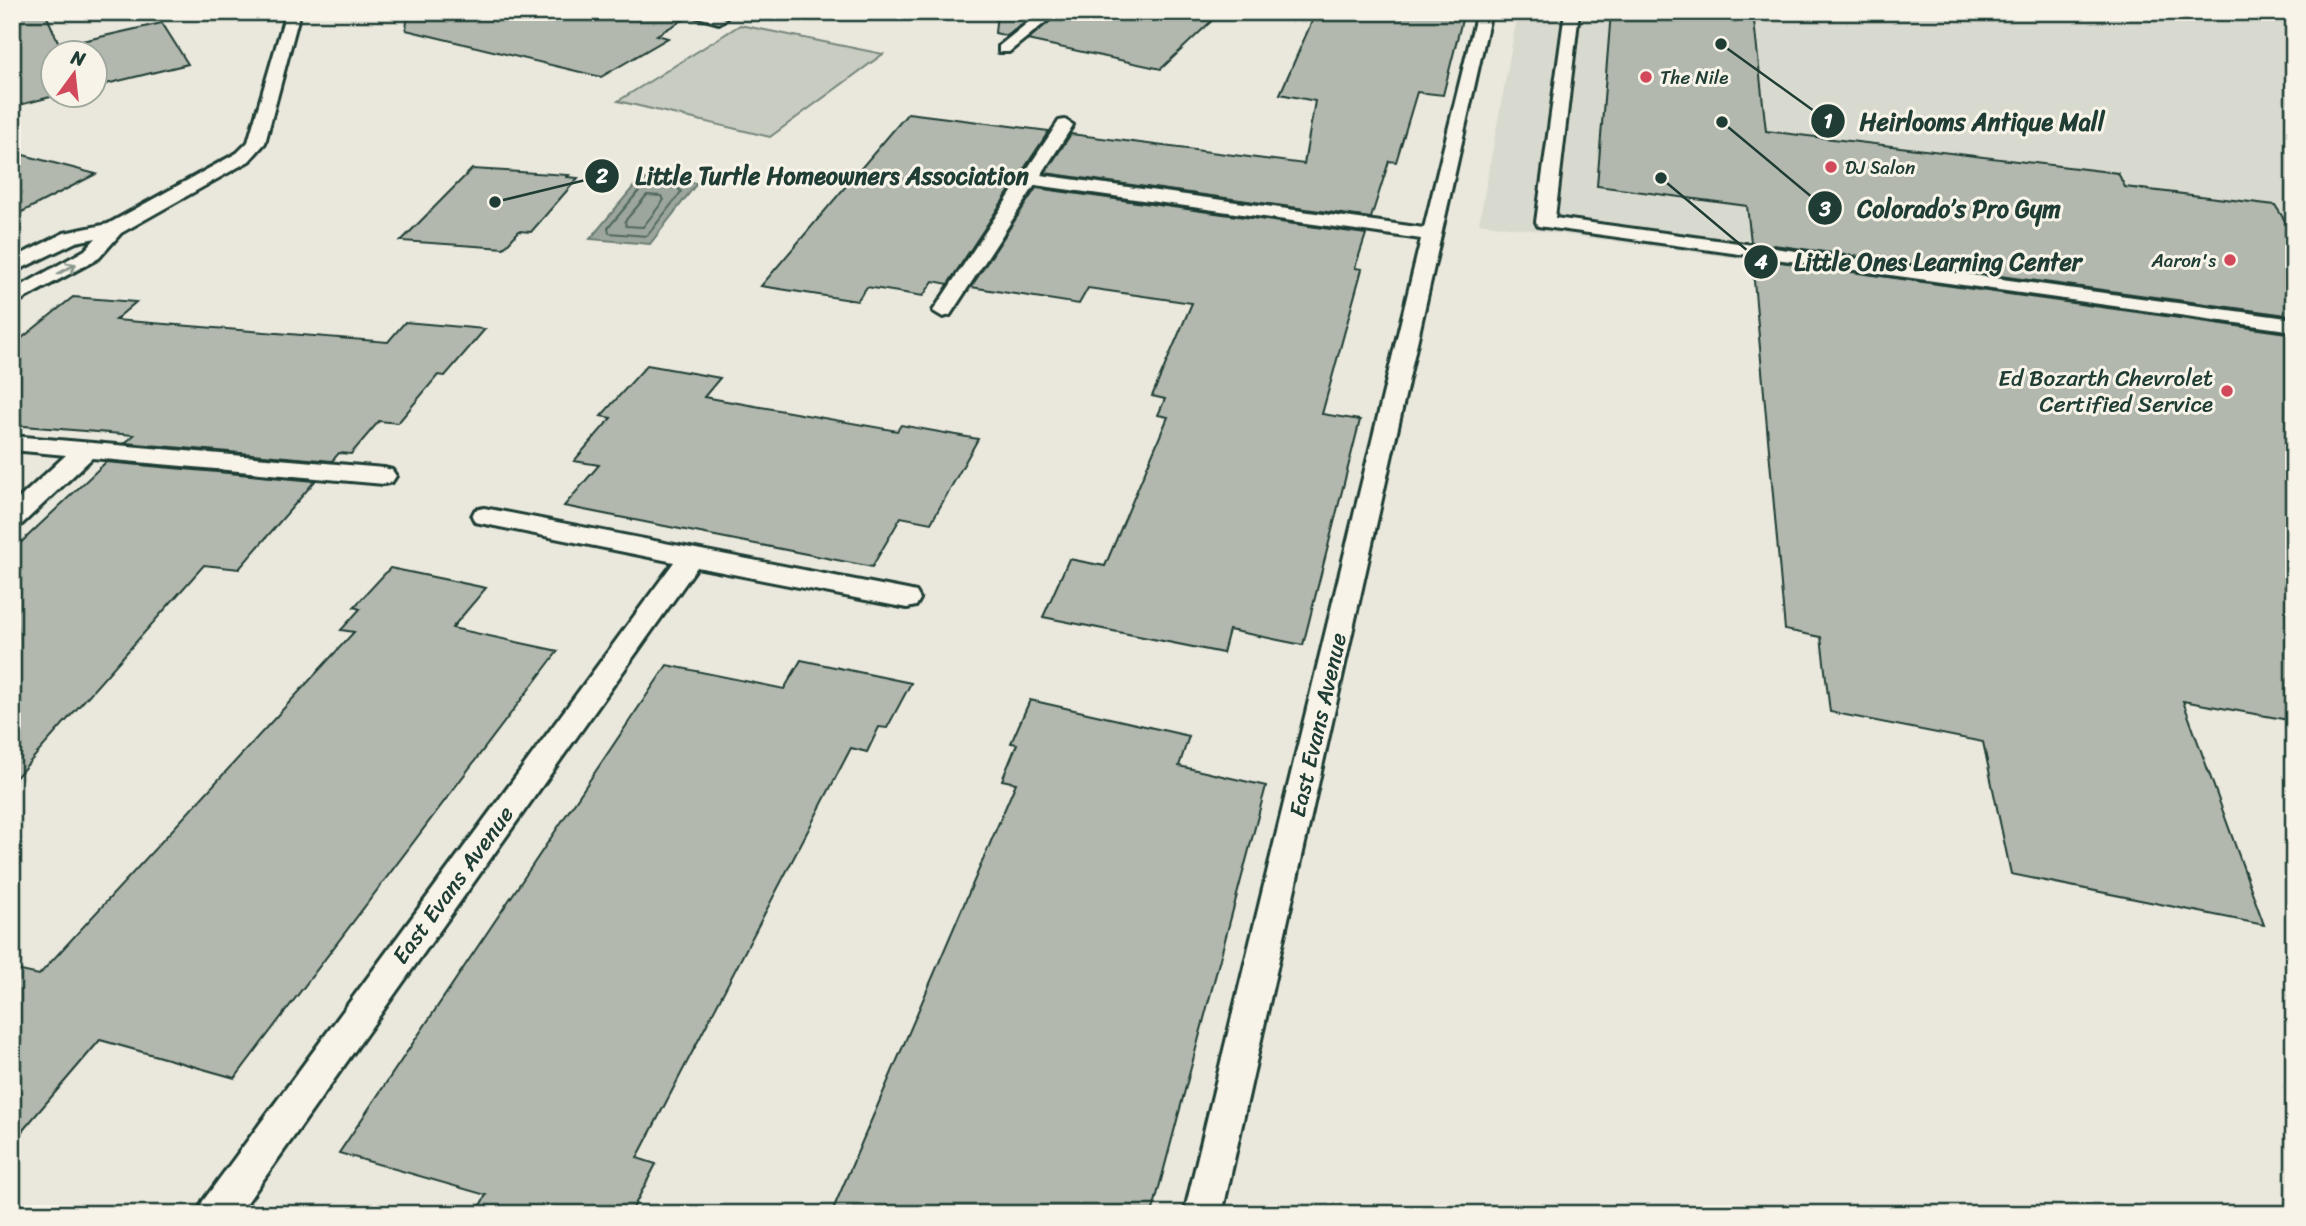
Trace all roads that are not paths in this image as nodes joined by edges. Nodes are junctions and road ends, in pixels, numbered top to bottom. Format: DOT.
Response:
graph roads {
  1 [pos="293,12"];
  2 [pos="687,12"];
  3 [pos="1051,12"];
  4 [pos="1484,12"];
  5 [pos="1572,12"];
  6 [pos="2236,12"];
  7 [pos="2241,13"];
  8 [pos="2294,13"];
  9 [pos="719,19"];
  10 [pos="2294,23"];
  11 [pos="1004,49"];
  12 [pos="1065,125"];
  13 [pos="1029,179"];
  14 [pos="114,229"];
  15 [pos="1434,235"];
  16 [pos="12,267"];
  17 [pos="12,299"];
  18 [pos="943,311"];
  19 [pos="2294,324"];
  20 [pos="12,443"];
  21 [pos="87,449"];
  22 [pos="384,476"];
  23 [pos="484,516"];
  24 [pos="12,519"];
  25 [pos="691,557"];
  26 [pos="908,599"];
  27 [pos="216,1214"];
  28 [pos="1203,1214"];
  1 -- 14 [label="lane"];
  2 -- 9 [label="lane"];
  3 -- 11 [label="lane"];
  4 -- 15 [label="lane, East Evans Avenue"];
  5 -- 19 [label="lane"];
  6 -- 7 [label="lane"];
  7 -- 8 [label="lane"];
  7 -- 10 [label="lane"];
  12 -- 13 [label="lane"];
  13 -- 15 [label="lane"];
  13 -- 18 [label="lane"];
  14 -- 16 [label="lane"];
  17 -- 14 [label="lane, one-way"];
  15 -- 28 [label="lane, East Evans Avenue"];
  20 -- 21 [label="lane"];
  21 -- 22 [label="lane"];
  21 -- 24 [label="lane"];
  23 -- 25 [label="lane"];
  25 -- 26 [label="lane"];
  25 -- 27 [label="lane, East Evans Avenue"];
}
